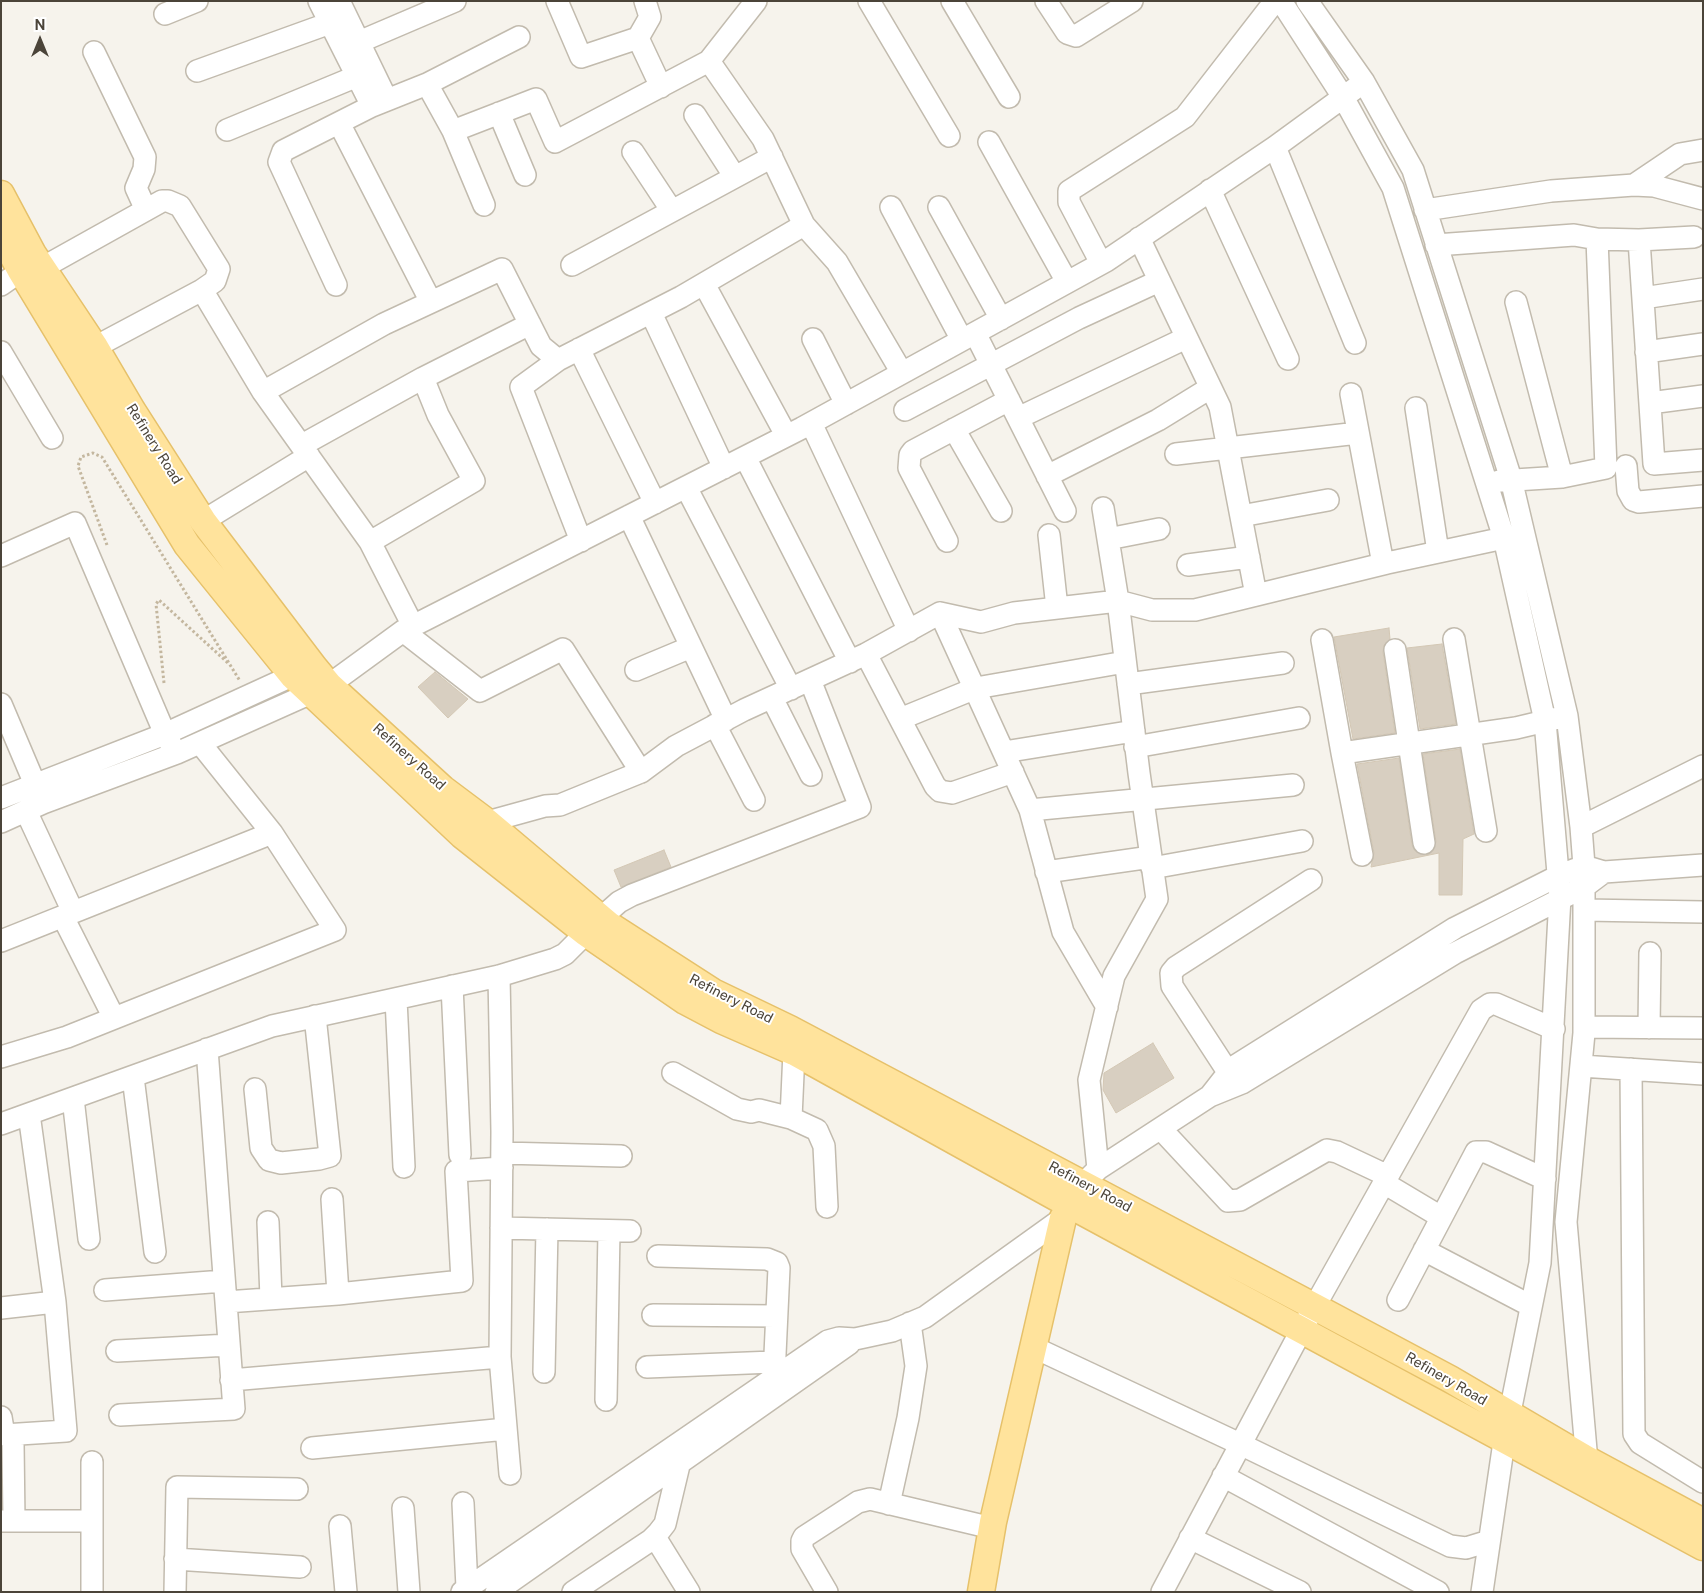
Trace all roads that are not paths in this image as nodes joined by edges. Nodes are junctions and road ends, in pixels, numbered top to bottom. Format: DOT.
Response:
graph roads {
  1 [pos="197,1"];
  2 [pos="319,1"];
  3 [pos="339,1"];
  4 [pos="455,1"];
  5 [pos="557,1"];
  6 [pos="645,1"];
  7 [pos="756,1"];
  8 [pos="952,1"];
  9 [pos="1046,1"];
  10 [pos="1132,1"];
  11 [pos="1275,1"];
  12 [pos="1281,1"];
  13 [pos="1307,1"];
  14 [pos="870,2"];
  15 [pos="165,14"];
  16 [pos="330,23"];
  17 [pos="519,37"];
  18 [pos="638,38"];
  19 [pos="359,42"];
  20 [pos="94,52"];
  21 [pos="710,61"];
  22 [pos="197,70"];
  23 [pos="355,76"];
  24 [pos="1364,82"];
  25 [pos="427,84"];
  26 [pos="661,87"];
  27 [pos="1009,97"];
  28 [pos="1343,97"];
  29 [pos="379,103"];
  30 [pos="499,114"];
  31 [pos="695,115"];
  32 [pos="339,123"];
  33 [pos="227,130"];
  34 [pos="453,131"];
  35 [pos="949,136"];
  36 [pos="989,142"];
  37 [pos="1275,147"];
  38 [pos="1703,150"];
  39 [pos="633,152"];
  40 [pos="772,157"];
  41 [pos="525,175"];
  42 [pos="735,177"];
  43 [pos="1634,185"];
  44 [pos="1210,190"];
  45 [pos="1,194"];
  46 [pos="1703,199"];
  47 [pos="484,205"];
  48 [pos="891,207"];
  49 [pos="939,207"];
  50 [pos="146,210"];
  51 [pos="1425,210"];
  52 [pos="672,211"];
  53 [pos="804,225"];
  54 [pos="1,234"];
  55 [pos="1694,236"];
  56 [pos="1139,238"];
  57 [pos="1597,239"];
  58 [pos="1638,240"];
  59 [pos="1436,245"];
  60 [pos="1101,263"];
  61 [pos="572,265"];
  62 [pos="25,271"];
  63 [pos="1159,280"];
  64 [pos="1067,282"];
  65 [pos="704,284"];
  66 [pos="336,285"];
  67 [pos="1450,289"];
  68 [pos="1703,289"];
  69 [pos="202,290"];
  70 [pos="1427,295"];
  71 [pos="1643,298"];
  72 [pos="431,302"];
  73 [pos="1516,302"];
  74 [pos="651,313"];
  75 [pos="1001,319"];
  76 [pos="530,324"];
  77 [pos="969,336"];
  78 [pos="812,338"];
  79 [pos="1186,338"];
  80 [pos="1355,343"];
  81 [pos="1703,344"];
  82 [pos="95,347"];
  83 [pos="579,350"];
  84 [pos="1,352"];
  85 [pos="1646,352"];
  86 [pos="1288,359"];
  87 [pos="558,360"];
  88 [pos="992,366"];
  89 [pos="902,373"];
  90 [pos="423,378"];
  91 [pos="1210,388"];
  92 [pos="263,392"];
  93 [pos="1351,394"];
  94 [pos="1703,396"];
  95 [pos="1650,403"];
  96 [pos="846,404"];
  97 [pos="1416,408"];
  98 [pos="1013,409"];
  99 [pos="905,410"];
  100 [pos="811,423"];
  101 [pos="954,429"];
  102 [pos="1358,433"];
  103 [pos="786,435"];
  104 [pos="52,438"];
  105 [pos="1227,447"];
  106 [pos="306,450"];
  107 [pos="1176,454"];
  108 [pos="745,457"];
  109 [pos="1703,460"];
  110 [pos="1654,464"];
  111 [pos="1616,467"];
  112 [pos="724,468"];
  113 [pos="1047,476"];
  114 [pos="1562,477"];
  115 [pos="1510,479"];
  116 [pos="1486,482"];
  117 [pos="686,487"];
  118 [pos="1703,496"];
  119 [pos="1328,500"];
  120 [pos="655,503"];
  121 [pos="1102,508"];
  122 [pos="1000,510"];
  123 [pos="1065,511"];
  124 [pos="629,516"];
  125 [pos="1241,516"];
  126 [pos="203,522"];
  127 [pos="1159,529"];
  128 [pos="1049,535"];
  129 [pos="1504,538"];
  130 [pos="1108,539"];
  131 [pos="581,541"];
  132 [pos="947,541"];
  133 [pos="370,542"];
  134 [pos="1438,552"];
  135 [pos="1,556"];
  136 [pos="1249,557"];
  137 [pos="1383,564"];
  138 [pos="1188,565"];
  139 [pos="1256,595"];
  140 [pos="1118,601"];
  141 [pos="1058,608"];
  142 [pos="940,613"];
  143 [pos="408,629"];
  144 [pos="909,631"];
  145 [pos="1454,639"];
  146 [pos="1322,640"];
  147 [pos="691,647"];
  148 [pos="1395,650"];
  149 [pos="858,658"];
  150 [pos="1125,662"];
  151 [pos="1283,663"];
  152 [pos="636,670"];
  153 [pos="311,680"];
  154 [pos="810,680"];
  155 [pos="1128,684"];
  156 [pos="976,688"];
  157 [pos="791,689"];
  158 [pos="772,698"];
  159 [pos="1,704"];
  160 [pos="1567,716"];
  161 [pos="1299,718"];
  162 [pos="900,719"];
  163 [pos="1545,721"];
  164 [pos="721,723"];
  165 [pos="165,734"];
  166 [pos="1470,735"];
  167 [pos="1134,739"];
  168 [pos="200,743"];
  169 [pos="1408,744"];
  170 [pos="1004,752"];
  171 [pos="176,753"];
  172 [pos="1342,753"];
  173 [pos="1703,766"];
  174 [pos="640,772"];
  175 [pos="1013,772"];
  176 [pos="811,776"];
  177 [pos="1292,784"];
  178 [pos="1,798"];
  179 [pos="35,800"];
  180 [pos="754,800"];
  181 [pos="1142,800"];
  182 [pos="1030,810"];
  183 [pos="1,822"];
  184 [pos="487,822"];
  185 [pos="1581,827"];
  186 [pos="1486,831"];
  187 [pos="272,834"];
  188 [pos="466,838"];
  189 [pos="1302,841"];
  190 [pos="1424,843"];
  191 [pos="1362,855"];
  192 [pos="1152,863"];
  193 [pos="1584,866"];
  194 [pos="1699,871"];
  195 [pos="1046,872"];
  196 [pos="1604,872"];
  197 [pos="1560,875"];
  198 [pos="1311,880"];
  199 [pos="1584,887"];
  200 [pos="1560,898"];
  201 [pos="1584,910"];
  202 [pos="1703,912"];
  203 [pos="68,915"];
  204 [pos="593,926"];
  205 [pos="1,941"];
  206 [pos="1650,953"];
  207 [pos="499,976"];
  208 [pos="452,986"];
  209 [pos="396,999"];
  210 [pos="1107,1007"];
  211 [pos="315,1016"];
  212 [pos="114,1018"];
  213 [pos="1584,1027"];
  214 [pos="1649,1028"];
  215 [pos="1703,1028"];
  216 [pos="1554,1029"];
  217 [pos="207,1050"];
  218 [pos="794,1052"];
  219 [pos="1,1057"];
  220 [pos="1581,1066"];
  221 [pos="1631,1069"];
  222 [pos="1228,1072"];
  223 [pos="673,1073"];
  224 [pos="1703,1074"];
  225 [pos="133,1077"];
  226 [pos="255,1089"];
  227 [pos="1210,1096"];
  228 [pos="73,1098"];
  229 [pos="29,1114"];
  230 [pos="791,1118"];
  231 [pos="1,1124"];
  232 [pos="1161,1129"];
  233 [pos="460,1155"];
  234 [pos="621,1156"];
  235 [pos="502,1160"];
  236 [pos="404,1167"];
  237 [pos="1091,1176"];
  238 [pos="1545,1179"];
  239 [pos="1386,1180"];
  240 [pos="332,1199"];
  241 [pos="827,1207"];
  242 [pos="1067,1212"];
  243 [pos="1441,1217"];
  244 [pos="268,1222"];
  245 [pos="501,1228"];
  246 [pos="547,1229"];
  247 [pos="89,1239"];
  248 [pos="1424,1250"];
  249 [pos="155,1252"];
  250 [pos="658,1256"];
  251 [pos="105,1290"];
  252 [pos="225,1292"];
  253 [pos="338,1294"];
  254 [pos="271,1298"];
  255 [pos="1398,1300"];
  256 [pos="56,1302"];
  257 [pos="1316,1306"];
  258 [pos="1531,1306"];
  259 [pos="1,1308"];
  260 [pos="653,1315"];
  261 [pos="776,1316"];
  262 [pos="910,1324"];
  263 [pos="1302,1329"];
  264 [pos="855,1339"];
  265 [pos="229,1345"];
  266 [pos="1033,1347"];
  267 [pos="117,1351"];
  268 [pos="500,1357"];
  269 [pos="647,1367"];
  270 [pos="774,1369"];
  271 [pos="544,1372"];
  272 [pos="232,1380"];
  273 [pos="606,1400"];
  274 [pos="120,1415"];
  275 [pos="1509,1416"];
  276 [pos="1,1417"];
  277 [pos="506,1429"];
  278 [pos="1504,1442"];
  279 [pos="13,1443"];
  280 [pos="1240,1444"];
  281 [pos="312,1448"];
  282 [pos="680,1461"];
  283 [pos="92,1462"];
  284 [pos="656,1468"];
  285 [pos="1588,1473"];
  286 [pos="510,1474"];
  287 [pos="1223,1476"];
  288 [pos="1703,1482"];
  289 [pos="297,1489"];
  290 [pos="464,1503"];
  291 [pos="889,1504"];
  292 [pos="403,1508"];
  293 [pos="8,1521"];
  294 [pos="92,1521"];
  295 [pos="1703,1522"];
  296 [pos="340,1526"];
  297 [pos="992,1528"];
  298 [pos="655,1536"];
  299 [pos="1190,1538"];
  300 [pos="1489,1541"];
  301 [pos="1703,1547"];
  302 [pos="175,1559"];
  303 [pos="300,1567"];
  304 [pos="464,1590"];
  305 [pos="1483,1590"];
  306 [pos="1163,1591"];
  307 [pos="92,1592"];
  308 [pos="175,1592"];
  309 [pos="346,1592"];
  310 [pos="409,1592"];
  311 [pos="496,1592"];
  312 [pos="573,1592"];
  313 [pos="690,1592"];
  314 [pos="827,1592"];
  315 [pos="981,1592"];
  316 [pos="1300,1592"];
  317 [pos="1438,1592"];
  1 -- 15 [label="street"];
  2 -- 16 [label="street"];
  3 -- 19 [label="street"];
  4 -- 19 [label="street"];
  5 -- 18 [label="street"];
  6 -- 18 [label="street"];
  7 -- 21 [label="street"];
  8 -- 27 [label="street"];
  9 -- 10 [label="street"];
  11 -- 60 [label="street"];
  12 -- 28 [label="street"];
  13 -- 24 [label="street"];
  14 -- 35 [label="street"];
  16 -- 22 [label="street"];
  16 -- 23 [label="street"];
  17 -- 25 [label="street"];
  18 -- 26 [label="street"];
  19 -- 29 [label="street"];
  20 -- 50 [label="street"];
  21 -- 26 [label="street"];
  21 -- 40 [label="street"];
  23 -- 29 [label="street"];
  23 -- 33 [label="street"];
  24 -- 28 [label="street"];
  24 -- 51 [label="street"];
  25 -- 29 [label="street"];
  25 -- 34 [label="street"];
  26 -- 30 [label="street"];
  28 -- 37 [label="street"];
  28 -- 70 [label="street"];
  29 -- 32 [label="street"];
  30 -- 34 [label="street"];
  30 -- 41 [label="street"];
  31 -- 42 [label="street"];
  32 -- 66 [label="street"];
  32 -- 72 [label="street"];
  34 -- 47 [label="street"];
  36 -- 64 [label="street"];
  37 -- 44 [label="street"];
  37 -- 80 [label="street"];
  38 -- 43 [label="street"];
  39 -- 52 [label="street"];
  40 -- 42 [label="street"];
  40 -- 53 [label="street"];
  42 -- 52 [label="street"];
  43 -- 46 [label="street"];
  43 -- 51 [label="street"];
  44 -- 56 [label="street"];
  44 -- 86 [label="street"];
  45 -- 62 [label="main road, Refinery Road"];
  48 -- 77 [label="street"];
  49 -- 75 [label="street"];
  50 -- 62 [label="street"];
  50 -- 69 [label="street"];
  51 -- 59 [label="street"];
  52 -- 61 [label="street"];
  53 -- 65 [label="street"];
  53 -- 89 [label="street"];
  54 -- 62 [label="main road, Refinery Road"];
  55 -- 58 [label="street"];
  56 -- 60 [label="street"];
  56 -- 63 [label="street"];
  57 -- 58 [label="street"];
  57 -- 59 [label="street"];
  57 -- 111 [label="street"];
  58 -- 71 [label="street"];
  59 -- 67 [label="street"];
  60 -- 64 [label="street"];
  62 -- 82 [label="main road, Refinery Road"];
  62 -- 153 [label="main road, Refinery Road"];
  63 -- 79 [label="street"];
  63 -- 88 [label="street"];
  64 -- 75 [label="street"];
  65 -- 74 [label="street"];
  65 -- 103 [label="street"];
  67 -- 70 [label="street"];
  67 -- 115 [label="street"];
  68 -- 71 [label="street"];
  69 -- 82 [label="street"];
  69 -- 92 [label="street"];
  70 -- 116 [label="street"];
  71 -- 85 [label="street"];
  72 -- 76 [label="street"];
  72 -- 92 [label="street"];
  73 -- 114 [label="street"];
  74 -- 83 [label="street"];
  74 -- 112 [label="street"];
  75 -- 77 [label="street"];
  76 -- 87 [label="street"];
  76 -- 90 [label="street"];
  77 -- 88 [label="street"];
  77 -- 89 [label="street"];
  78 -- 96 [label="street"];
  79 -- 91 [label="street"];
  79 -- 98 [label="street"];
  81 -- 85 [label="street"];
  82 -- 126 [label="main road, Refinery Road"];
  83 -- 87 [label="street"];
  83 -- 120 [label="street"];
  84 -- 104 [label="street"];
  85 -- 95 [label="street"];
  87 -- 131 [label="street"];
  88 -- 98 [label="street"];
  88 -- 99 [label="street"];
  89 -- 96 [label="street"];
  90 -- 106 [label="street"];
  90 -- 133 [label="street"];
  91 -- 105 [label="street"];
  91 -- 113 [label="street"];
  92 -- 106 [label="street"];
  93 -- 102 [label="street"];
  94 -- 95 [label="street"];
  95 -- 110 [label="street"];
  96 -- 100 [label="street"];
  97 -- 134 [label="street"];
  98 -- 101 [label="street"];
  98 -- 113 [label="street"];
  100 -- 103 [label="street"];
  100 -- 144 [label="street"];
  101 -- 122 [label="street"];
  101 -- 132 [label="street"];
  102 -- 105 [label="street"];
  102 -- 137 [label="street"];
  103 -- 108 [label="street"];
  105 -- 107 [label="street"];
  105 -- 125 [label="street"];
  106 -- 126 [label="street"];
  106 -- 133 [label="street"];
  108 -- 112 [label="street"];
  108 -- 149 [label="street"];
  109 -- 110 [label="street"];
  110 -- 111 [label="street"];
  111 -- 114 [label="street"];
  111 -- 118 [label="street"];
  112 -- 117 [label="street"];
  113 -- 123 [label="street"];
  114 -- 115 [label="street"];
  115 -- 116 [label="street"];
  115 -- 160 [label="street"];
  116 -- 129 [label="street"];
  117 -- 120 [label="street"];
  117 -- 157 [label="street"];
  119 -- 125 [label="street"];
  120 -- 124 [label="street"];
  121 -- 130 [label="street"];
  124 -- 131 [label="street"];
  124 -- 147 [label="street"];
  125 -- 136 [label="street"];
  126 -- 153 [label="main road, Refinery Road"];
  127 -- 130 [label="street"];
  128 -- 141 [label="street"];
  129 -- 134 [label="street"];
  129 -- 163 [label="street"];
  130 -- 140 [label="street"];
  131 -- 143 [label="street"];
  133 -- 143 [label="street"];
  134 -- 137 [label="street"];
  135 -- 165 [label="street"];
  136 -- 138 [label="street"];
  136 -- 139 [label="street"];
  137 -- 139 [label="street"];
  139 -- 140 [label="street"];
  140 -- 141 [label="street"];
  140 -- 150 [label="street"];
  141 -- 142 [label="street"];
  142 -- 144 [label="street"];
  142 -- 156 [label="street"];
  143 -- 153 [label="street"];
  143 -- 174 [label="street"];
  144 -- 149 [label="street"];
  145 -- 166 [label="street"];
  146 -- 172 [label="street"];
  147 -- 152 [label="street"];
  147 -- 164 [label="street"];
  148 -- 169 [label="street"];
  149 -- 154 [label="street"];
  149 -- 162 [label="street"];
  150 -- 155 [label="street"];
  150 -- 156 [label="street"];
  151 -- 155 [label="street"];
  153 -- 165 [label="street"];
  153 -- 168 [label="street"];
  153 -- 184 [label="main road, Refinery Road"];
  153 -- 188 [label="main road, Refinery Road"];
  154 -- 157 [label="street"];
  154 -- 204 [label="street"];
  155 -- 167 [label="street"];
  156 -- 162 [label="street"];
  156 -- 170 [label="street"];
  157 -- 158 [label="street"];
  158 -- 164 [label="street"];
  158 -- 176 [label="street"];
  159 -- 179 [label="street"];
  160 -- 163 [label="street"];
  160 -- 185 [label="street"];
  161 -- 167 [label="street"];
  162 -- 175 [label="street"];
  163 -- 166 [label="street"];
  163 -- 197 [label="street"];
  164 -- 174 [label="street"];
  164 -- 180 [label="street"];
  165 -- 171 [label="street"];
  165 -- 179 [label="street"];
  166 -- 169 [label="street"];
  166 -- 186 [label="street"];
  167 -- 170 [label="street"];
  167 -- 181 [label="street"];
  168 -- 171 [label="street"];
  168 -- 187 [label="street"];
  169 -- 172 [label="street"];
  169 -- 190 [label="street"];
  170 -- 175 [label="street"];
  171 -- 179 [label="street"];
  172 -- 191 [label="street"];
  173 -- 185 [label="street"];
  174 -- 184 [label="street"];
  175 -- 182 [label="street"];
  177 -- 181 [label="street"];
  178 -- 179 [label="street"];
  179 -- 183 [label="street"];
  179 -- 203 [label="street"];
  181 -- 182 [label="street"];
  181 -- 192 [label="street"];
  182 -- 195 [label="street"];
  184 -- 188 [label="street"];
  184 -- 204 [label="main road, Refinery Road"];
  185 -- 193 [label="street"];
  187 -- 203 [label="street"];
  187 -- 212 [label="street"];
  188 -- 204 [label="main road, Refinery Road"];
  189 -- 192 [label="street"];
  192 -- 195 [label="street"];
  192 -- 210 [label="street"];
  193 -- 196 [label="street"];
  193 -- 197 [label="street"];
  193 -- 199 [label="street"];
  194 -- 196 [label="street"];
  195 -- 210 [label="street"];
  196 -- 199 [label="street"];
  197 -- 200 [label="street"];
  197 -- 222 [label="street"];
  198 -- 222 [label="street"];
  199 -- 200 [label="street"];
  199 -- 201 [label="street"];
  200 -- 216 [label="street"];
  200 -- 227 [label="street"];
  201 -- 202 [label="street"];
  201 -- 213 [label="street"];
  203 -- 205 [label="street"];
  203 -- 212 [label="street"];
  204 -- 207 [label="street"];
  204 -- 218 [label="main road, Refinery Road"];
  204 -- 237 [label="main road, Refinery Road"];
  206 -- 214 [label="street"];
  207 -- 208 [label="street"];
  207 -- 235 [label="street"];
  208 -- 209 [label="street"];
  208 -- 233 [label="street"];
  209 -- 211 [label="street"];
  209 -- 236 [label="street"];
  210 -- 237 [label="street"];
  211 -- 217 [label="street"];
  211 -- 226 [label="street"];
  212 -- 219 [label="street"];
  213 -- 214 [label="street"];
  213 -- 220 [label="street"];
  214 -- 215 [label="street"];
  216 -- 238 [label="street"];
  216 -- 239 [label="street"];
  217 -- 225 [label="street"];
  217 -- 252 [label="street"];
  218 -- 230 [label="street"];
  218 -- 242 [label="main road, Refinery Road"];
  220 -- 221 [label="street"];
  220 -- 285 [label="street"];
  221 -- 224 [label="street"];
  221 -- 288 [label="street"];
  222 -- 227 [label="street"];
  223 -- 230 [label="street"];
  225 -- 228 [label="street"];
  225 -- 249 [label="street"];
  227 -- 232 [label="street"];
  228 -- 229 [label="street"];
  228 -- 247 [label="street"];
  229 -- 231 [label="street"];
  229 -- 256 [label="street"];
  230 -- 241 [label="street"];
  232 -- 237 [label="street"];
  232 -- 239 [label="street"];
  234 -- 235 [label="street"];
  235 -- 245 [label="street"];
  235 -- 253 [label="street"];
  237 -- 242 [label="main road"];
  237 -- 257 [label="main road, Refinery Road"];
  238 -- 243 [label="street"];
  238 -- 258 [label="street"];
  239 -- 243 [label="street"];
  239 -- 257 [label="street"];
  240 -- 253 [label="street"];
  242 -- 262 [label="street"];
  242 -- 263 [label="main road, Refinery Road"];
  242 -- 266 [label="main road"];
  243 -- 248 [label="street"];
  244 -- 254 [label="street"];
  245 -- 246 [label="street"];
  245 -- 268 [label="street"];
  246 -- 271 [label="street"];
  246 -- 273 [label="street"];
  248 -- 255 [label="street"];
  248 -- 258 [label="street"];
  250 -- 261 [label="street"];
  251 -- 252 [label="street"];
  252 -- 254 [label="street"];
  252 -- 265 [label="street"];
  253 -- 254 [label="street"];
  256 -- 259 [label="street"];
  256 -- 276 [label="street"];
  257 -- 263 [label="street"];
  257 -- 275 [label="main road, Refinery Road"];
  258 -- 275 [label="street"];
  260 -- 261 [label="street"];
  261 -- 270 [label="street"];
  262 -- 264 [label="street"];
  262 -- 291 [label="street"];
  263 -- 278 [label="main road, Refinery Road"];
  263 -- 280 [label="street"];
  264 -- 270 [label="street"];
  264 -- 282 [label="street"];
  265 -- 267 [label="street"];
  265 -- 272 [label="street"];
  266 -- 280 [label="street"];
  266 -- 297 [label="main road"];
  268 -- 272 [label="street"];
  268 -- 277 [label="street"];
  269 -- 270 [label="street"];
  270 -- 284 [label="street"];
  272 -- 274 [label="street"];
  275 -- 278 [label="street"];
  275 -- 285 [label="main road, Refinery Road"];
  277 -- 281 [label="street"];
  277 -- 286 [label="street"];
  278 -- 285 [label="main road, Refinery Road"];
  278 -- 300 [label="street"];
  279 -- 293 [label="street"];
  280 -- 287 [label="street"];
  280 -- 300 [label="street"];
  282 -- 284 [label="street"];
  282 -- 298 [label="street"];
  283 -- 294 [label="street"];
  284 -- 304 [label="street"];
  284 -- 311 [label="street"];
  285 -- 295 [label="main road, Refinery Road"];
  285 -- 301 [label="main road, Refinery Road"];
  287 -- 299 [label="street"];
  287 -- 317 [label="street"];
  289 -- 302 [label="street"];
  290 -- 304 [label="street"];
  291 -- 297 [label="street"];
  291 -- 314 [label="street"];
  292 -- 310 [label="street"];
  293 -- 294 [label="street"];
  294 -- 307 [label="street"];
  296 -- 309 [label="street"];
  297 -- 315 [label="main road"];
  298 -- 312 [label="street"];
  298 -- 313 [label="street"];
  299 -- 306 [label="street"];
  299 -- 316 [label="street"];
  300 -- 305 [label="street"];
  302 -- 303 [label="street"];
  302 -- 308 [label="street"];
}
